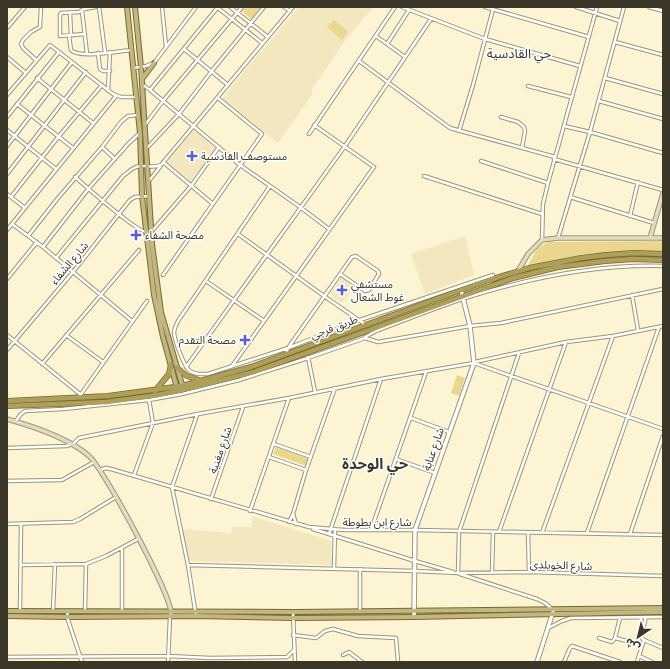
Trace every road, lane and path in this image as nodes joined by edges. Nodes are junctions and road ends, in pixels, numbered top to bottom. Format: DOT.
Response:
graph roads {
  1 [pos="26,7"];
  2 [pos="40,7"];
  3 [pos="96,7"];
  4 [pos="99,7"];
  5 [pos="127,7"];
  6 [pos="135,7"];
  7 [pos="162,7"];
  8 [pos="196,7"];
  9 [pos="230,7"];
  10 [pos="242,7"];
  11 [pos="264,7"];
  12 [pos="284,7"];
  13 [pos="293,7"];
  14 [pos="395,7"];
  15 [pos="403,7"];
  16 [pos="485,7"];
  17 [pos="576,7"];
  18 [pos="597,7"];
  19 [pos="624,7"];
  20 [pos="649,7"];
  21 [pos="218,8"];
  22 [pos="493,9"];
  23 [pos="82,10"];
  24 [pos="409,10"];
  25 [pos="290,11"];
  26 [pos="663,11"];
  27 [pos="70,12"];
  28 [pos="237,12"];
  29 [pos="596,13"];
  30 [pos="232,19"];
  31 [pos="431,19"];
  32 [pos="620,22"];
  33 [pos="252,24"];
  34 [pos="7,28"];
  35 [pos="246,30"];
  36 [pos="84,34"];
  37 [pos="70,36"];
  38 [pos="376,36"];
  39 [pos="268,37"];
  40 [pos="589,37"];
  41 [pos="485,39"];
  42 [pos="615,42"];
  43 [pos="262,43"];
  44 [pos="387,44"];
  45 [pos="166,46"];
  46 [pos="184,49"];
  47 [pos="132,50"];
  48 [pos="59,52"];
  49 [pos="105,52"];
  50 [pos="110,52"];
  51 [pos="98,53"];
  52 [pos="87,54"];
  53 [pos="663,55"];
  54 [pos="7,57"];
  55 [pos="405,57"];
  56 [pos="36,60"];
  57 [pos="197,60"];
  58 [pos="359,61"];
  59 [pos="72,62"];
  60 [pos="154,63"];
  61 [pos="580,66"];
  62 [pos="141,67"];
  63 [pos="133,68"];
  64 [pos="110,71"];
  65 [pos="86,72"];
  66 [pos="211,72"];
  67 [pos="26,73"];
  68 [pos="37,78"];
  69 [pos="605,78"];
  70 [pos="142,82"];
  71 [pos="388,83"];
  72 [pos="102,85"];
  73 [pos="228,85"];
  74 [pos="528,86"];
  75 [pos="51,89"];
  76 [pos="150,90"];
  77 [pos="108,91"];
  78 [pos="663,94"];
  79 [pos="7,96"];
  80 [pos="116,96"];
  81 [pos="136,97"];
  82 [pos="571,97"];
  83 [pos="218,98"];
  84 [pos="65,100"];
  85 [pos="163,101"];
  86 [pos="599,101"];
  87 [pos="17,104"];
  88 [pos="79,112"];
  89 [pos="31,114"];
  90 [pos="179,114"];
  91 [pos="138,115"];
  92 [pos="7,117"];
  93 [pos="501,117"];
  94 [pos="663,119"];
  95 [pos="93,123"];
  96 [pos="45,125"];
  97 [pos="145,125"];
  98 [pos="314,125"];
  99 [pos="564,126"];
  100 [pos="193,127"];
  101 [pos="7,130"];
  102 [pos="459,131"];
  103 [pos="590,132"];
  104 [pos="140,133"];
  105 [pos="309,134"];
  106 [pos="14,136"];
  107 [pos="59,136"];
  108 [pos="7,146"];
  109 [pos="345,146"];
  110 [pos="28,147"];
  111 [pos="102,147"];
  112 [pos="219,147"];
  113 [pos="73,148"];
  114 [pos="146,148"];
  115 [pos="522,148"];
  116 [pos="663,153"];
  117 [pos="42,158"];
  118 [pos="555,158"];
  119 [pos="115,159"];
  120 [pos="481,161"];
  121 [pos="164,162"];
  122 [pos="240,165"];
  123 [pos="580,165"];
  124 [pos="141,166"];
  125 [pos="161,166"];
  126 [pos="147,167"];
  127 [pos="56,169"];
  128 [pos="7,174"];
  129 [pos="424,176"];
  130 [pos="75,178"];
  131 [pos="638,182"];
  132 [pos="148,183"];
  133 [pos="548,183"];
  134 [pos="191,186"];
  135 [pos="270,186"];
  136 [pos="89,188"];
  137 [pos="663,190"];
  138 [pos="663,193"];
  139 [pos="7,194"];
  140 [pos="142,196"];
  141 [pos="149,196"];
  142 [pos="11,197"];
  143 [pos="570,197"];
  144 [pos="103,200"];
  145 [pos="213,204"];
  146 [pos="300,207"];
  147 [pos="25,208"];
  148 [pos="120,214"];
  149 [pos="542,214"];
  150 [pos="630,216"];
  151 [pos="654,223"];
  152 [pos="12,224"];
  153 [pos="329,229"];
  154 [pos="7,230"];
  155 [pos="146,232"];
  156 [pos="151,232"];
  157 [pos="238,234"];
  158 [pos="28,236"];
  159 [pos="558,238"];
  160 [pos="650,238"];
  161 [pos="663,238"];
  162 [pos="542,240"];
  163 [pos="38,242"];
  164 [pos="43,247"];
  165 [pos="139,250"];
  166 [pos="663,254"];
  167 [pos="266,255"];
  168 [pos="56,258"];
  169 [pos="663,260"];
  170 [pos="663,266"];
  171 [pos="518,271"];
  172 [pos="72,272"];
  173 [pos="340,274"];
  174 [pos="163,275"];
  175 [pos="493,275"];
  176 [pos="296,276"];
  177 [pos="7,279"];
  178 [pos="206,281"];
  179 [pos="663,289"];
  180 [pos="461,290"];
  181 [pos="100,295"];
  182 [pos="632,295"];
  183 [pos="324,296"];
  184 [pos="463,297"];
  185 [pos="234,300"];
  186 [pos="147,301"];
  187 [pos="360,320"];
  188 [pos="132,321"];
  189 [pos="264,321"];
  190 [pos="366,325"];
  191 [pos="470,326"];
  192 [pos="663,326"];
  193 [pos="659,327"];
  194 [pos="638,330"];
  195 [pos="174,333"];
  196 [pos="7,335"];
  197 [pos="66,335"];
  198 [pos="613,336"];
  199 [pos="165,337"];
  200 [pos="365,338"];
  201 [pos="14,341"];
  202 [pos="566,342"];
  203 [pos="288,348"];
  204 [pos="7,350"];
  205 [pos="519,353"];
  206 [pos="286,354"];
  207 [pos="307,355"];
  208 [pos="103,362"];
  209 [pos="474,363"];
  210 [pos="42,364"];
  211 [pos="171,364"];
  212 [pos="186,367"];
  213 [pos="231,367"];
  214 [pos="177,368"];
  215 [pos="253,370"];
  216 [pos="426,372"];
  217 [pos="512,375"];
  218 [pos="381,379"];
  219 [pos="200,381"];
  220 [pos="183,388"];
  221 [pos="335,388"];
  222 [pos="177,389"];
  223 [pos="549,389"];
  224 [pos="155,391"];
  225 [pos="315,392"];
  226 [pos="80,396"];
  227 [pos="289,398"];
  228 [pos="150,400"];
  229 [pos="7,401"];
  230 [pos="589,404"];
  231 [pos="7,406"];
  232 [pos="243,407"];
  233 [pos="198,414"];
  234 [pos="627,417"];
  235 [pos="7,418"];
  236 [pos="411,418"];
  237 [pos="16,421"];
  238 [pos="153,423"];
  239 [pos="663,429"];
  240 [pos="449,432"];
  241 [pos="663,436"];
  242 [pos="73,444"];
  243 [pos="274,444"];
  244 [pos="7,448"];
  245 [pos="269,457"];
  246 [pos="311,457"];
  247 [pos="396,459"];
  248 [pos="94,461"];
  249 [pos="99,470"];
  250 [pos="306,470"];
  251 [pos="435,473"];
  252 [pos="134,475"];
  253 [pos="7,481"];
  254 [pos="172,487"];
  255 [pos="116,496"];
  256 [pos="211,499"];
  257 [pos="250,510"];
  258 [pos="293,514"];
  259 [pos="290,522"];
  260 [pos="7,524"];
  261 [pos="21,524"];
  262 [pos="296,524"];
  263 [pos="309,527"];
  264 [pos="330,529"];
  265 [pos="335,529"];
  266 [pos="371,530"];
  267 [pos="415,530"];
  268 [pos="459,532"];
  269 [pos="493,532"];
  270 [pos="499,532"];
  271 [pos="528,532"];
  272 [pos="542,533"];
  273 [pos="587,533"];
  274 [pos="329,534"];
  275 [pos="630,534"];
  276 [pos="663,535"];
  277 [pos="335,536"];
  278 [pos="138,538"];
  279 [pos="122,548"];
  280 [pos="415,561"];
  281 [pos="55,564"];
  282 [pos="86,564"];
  283 [pos="22,565"];
  284 [pos="188,565"];
  285 [pos="334,568"];
  286 [pos="360,569"];
  287 [pos="415,571"];
  288 [pos="492,572"];
  289 [pos="529,572"];
  290 [pos="458,573"];
  291 [pos="663,576"];
  292 [pos="663,608"];
  293 [pos="7,610"];
  294 [pos="20,611"];
  295 [pos="53,611"];
  296 [pos="68,611"];
  297 [pos="85,611"];
  298 [pos="122,611"];
  299 [pos="360,611"];
  300 [pos="553,611"];
  301 [pos="171,612"];
  302 [pos="293,612"];
  303 [pos="414,612"];
  304 [pos="663,612"];
  305 [pos="195,614"];
  306 [pos="7,616"];
  307 [pos="170,617"];
  308 [pos="414,617"];
  309 [pos="646,617"];
  310 [pos="663,617"];
  311 [pos="67,618"];
  312 [pos="293,618"];
  313 [pos="620,618"];
  314 [pos="548,628"];
  315 [pos="293,635"];
  316 [pos="599,638"];
  317 [pos="615,638"];
  318 [pos="644,640"];
  319 [pos="627,641"];
  320 [pos="663,648"];
  321 [pos="294,650"];
  322 [pos="343,655"];
  323 [pos="168,656"];
  324 [pos="639,656"];
  325 [pos="7,657"];
  326 [pos="15,657"];
  327 [pos="53,657"];
  328 [pos="80,657"];
  329 [pos="246,657"];
  330 [pos="287,657"];
  331 [pos="210,658"];
  332 [pos="15,662"];
  333 [pos="53,662"];
  334 [pos="82,662"];
  335 [pos="168,662"];
  336 [pos="210,662"];
  337 [pos="246,662"];
  338 [pos="285,662"];
  339 [pos="295,662"];
  340 [pos="362,662"];
  341 [pos="398,662"];
  342 [pos="537,662"];
  343 [pos="564,662"];
  344 [pos="620,662"];
  345 [pos="637,662"];
  346 [pos="652,662"];
  1 -- 34 [label="street"];
  2 -- 56 [label="street"];
  3 -- 23 [label="street"];
  4 -- 49 [label="street"];
  5 -- 47 [label="main road"];
  6 -- 62 [label="main road"];
  7 -- 45 [label="street"];
  8 -- 45 [label="street"];
  9 -- 28 [label="street"];
  10 -- 28 [label="street"];
  11 -- 33 [label="street"];
  12 -- 25 [label="street"];
  13 -- 25 [label="street"];
  14 -- 38 [label="street"];
  15 -- 24 [label="street"];
  16 -- 22 [label="street"];
  17 -- 29 [label="street"];
  18 -- 29 [label="street"];
  19 -- 32 [label="street"];
  20 -- 26 [label="street"];
  21 -- 30 [label="street"];
  21 -- 46 [label="street"];
  22 -- 40 [label="street"];
  22 -- 41 [label="street"];
  23 -- 27 [label="street"];
  23 -- 36 [label="street"];
  24 -- 31 [label="street"];
  24 -- 44 [label="street"];
  25 -- 39 [label="street"];
  27 -- 37 [label="street"];
  27 -- 37 [label="street"];
  28 -- 30 [label="street"];
  28 -- 33 [label="street"];
  29 -- 32 [label="street"];
  29 -- 40 [label="street"];
  30 -- 35 [label="street"];
  30 -- 57 [label="street"];
  31 -- 41 [label="street"];
  31 -- 55 [label="street"];
  32 -- 42 [label="street"];
  33 -- 35 [label="street"];
  33 -- 39 [label="street"];
  35 -- 43 [label="street"];
  35 -- 66 [label="street"];
  36 -- 37 [label="street"];
  36 -- 52 [label="street"];
  37 -- 52 [label="street"];
  38 -- 44 [label="street"];
  38 -- 58 [label="street"];
  39 -- 43 [label="street"];
  40 -- 61 [label="street"];
  41 -- 61 [label="street"];
  41 -- 102 [label="street"];
  42 -- 53 [label="street"];
  42 -- 69 [label="street"];
  43 -- 73 [label="street"];
  44 -- 55 [label="street"];
  45 -- 60 [label="street"];
  46 -- 57 [label="street"];
  46 -- 76 [label="street"];
  47 -- 50 [label="street"];
  47 -- 63 [label="main road"];
  48 -- 56 [label="street"];
  48 -- 59 [label="street"];
  48 -- 68 [label="street"];
  49 -- 50 [label="street"];
  49 -- 51 [label="street"];
  50 -- 64 [label="street"];
  51 -- 52 [label="street"];
  51 -- 64 [label="street"];
  54 -- 67 [label="street"];
  55 -- 71 [label="street"];
  56 -- 67 [label="street"];
  57 -- 66 [label="street"];
  57 -- 85 [label="street"];
  58 -- 71 [label="street"];
  58 -- 98 [label="street"];
  59 -- 65 [label="street"];
  59 -- 75 [label="street"];
  60 -- 62 [label="street"];
  60 -- 70 [label="main road"];
  61 -- 82 [label="street"];
  62 -- 63 [label="street"];
  62 -- 70 [label="main road"];
  63 -- 81 [label="main road"];
  64 -- 77 [label="street"];
  65 -- 72 [label="street"];
  65 -- 84 [label="street"];
  66 -- 73 [label="street"];
  66 -- 90 [label="street"];
  67 -- 79 [label="street"];
  68 -- 75 [label="street"];
  68 -- 87 [label="street"];
  69 -- 78 [label="street"];
  69 -- 86 [label="street"];
  70 -- 76 [label="street"];
  70 -- 97 [label="main road"];
  71 -- 102 [label="street"];
  71 -- 109 [label="street"];
  72 -- 77 [label="street"];
  72 -- 88 [label="street"];
  73 -- 83 [label="street"];
  74 -- 82 [label="street"];
  75 -- 84 [label="street"];
  75 -- 89 [label="street"];
  76 -- 85 [label="street"];
  77 -- 80 [label="street"];
  80 -- 81 [label="street"];
  80 -- 95 [label="street"];
  81 -- 91 [label="main road"];
  82 -- 99 [label="street"];
  83 -- 100 [label="street"];
  83 -- 122 [label="street"];
  84 -- 88 [label="street"];
  84 -- 96 [label="street"];
  85 -- 90 [label="street"];
  85 -- 97 [label="street"];
  86 -- 94 [label="street"];
  86 -- 103 [label="street"];
  87 -- 89 [label="street"];
  87 -- 92 [label="street"];
  88 -- 95 [label="street"];
  88 -- 107 [label="street"];
  89 -- 96 [label="street"];
  89 -- 106 [label="street"];
  90 -- 100 [label="street"];
  90 -- 114 [label="street"];
  91 -- 104 [label="main road"];
  91 -- 111 [label="street"];
  93 -- 115 [label="street"];
  95 -- 113 [label="street"];
  96 -- 107 [label="street"];
  96 -- 110 [label="street"];
  97 -- 114 [label="main road"];
  98 -- 105 [label="street"];
  98 -- 109 [label="street"];
  99 -- 103 [label="street"];
  99 -- 118 [label="street"];
  100 -- 112 [label="street"];
  100 -- 121 [label="street"];
  101 -- 106 [label="street"];
  102 -- 115 [label="street"];
  103 -- 116 [label="street"];
  103 -- 123 [label="street"];
  104 -- 119 [label="street"];
  104 -- 124 [label="main road"];
  106 -- 108 [label="street"];
  106 -- 110 [label="street"];
  107 -- 113 [label="street"];
  107 -- 117 [label="street"];
  109 -- 146 [label="street"];
  109 -- 153 [label="street"];
  110 -- 117 [label="street"];
  110 -- 128 [label="street"];
  111 -- 119 [label="street"];
  111 -- 130 [label="street"];
  112 -- 122 [label="street"];
  112 -- 134 [label="street"];
  113 -- 127 [label="street"];
  114 -- 126 [label="main road"];
  115 -- 118 [label="street"];
  117 -- 127 [label="street"];
  117 -- 142 [label="street"];
  118 -- 123 [label="street"];
  118 -- 133 [label="street"];
  119 -- 136 [label="street"];
  120 -- 133 [label="street"];
  121 -- 125 [label="street"];
  121 -- 134 [label="street"];
  122 -- 135 [label="street"];
  122 -- 145 [label="street"];
  123 -- 131 [label="street"];
  123 -- 143 [label="street"];
  124 -- 126 [label="street"];
  124 -- 140 [label="main road"];
  124 -- 144 [label="street"];
  125 -- 126 [label="street"];
  125 -- 132 [label="street"];
  126 -- 132 [label="main road"];
  127 -- 147 [label="street"];
  129 -- 149 [label="street"];
  130 -- 136 [label="street"];
  130 -- 158 [label="street"];
  131 -- 137 [label="street"];
  131 -- 150 [label="street"];
  132 -- 141 [label="main road"];
  133 -- 149 [label="street"];
  134 -- 145 [label="street"];
  134 -- 156 [label="street"];
  135 -- 146 [label="street"];
  135 -- 157 [label="street"];
  136 -- 144 [label="street"];
  136 -- 164 [label="street"];
  138 -- 151 [label="main road"];
  139 -- 142 [label="street"];
  140 -- 141 [label="street"];
  140 -- 148 [label="street, شارع الشفاء"];
  140 -- 155 [label="main road"];
  141 -- 156 [label="main road"];
  142 -- 147 [label="street"];
  143 -- 150 [label="street"];
  143 -- 159 [label="street"];
  144 -- 148 [label="street"];
  144 -- 168 [label="street"];
  145 -- 174 [label="street"];
  146 -- 153 [label="street"];
  146 -- 167 [label="street"];
  147 -- 152 [label="street"];
  148 -- 155 [label="street"];
  148 -- 172 [label="street, شارع الشفاء"];
  149 -- 162 [label="street"];
  150 -- 151 [label="street"];
  151 -- 160 [label="main road"];
  152 -- 154 [label="street"];
  152 -- 158 [label="street"];
  153 -- 176 [label="street"];
  155 -- 199 [label="main road"];
  156 -- 199 [label="main road"];
  157 -- 167 [label="street"];
  157 -- 178 [label="street"];
  158 -- 163 [label="street"];
  159 -- 160 [label="main road"];
  159 -- 162 [label="main road"];
  160 -- 161 [label="main road"];
  162 -- 171 [label="main road"];
  163 -- 164 [label="street"];
  163 -- 177 [label="street"];
  164 -- 168 [label="street"];
  165 -- 181 [label="street"];
  166 -- 171 [label="highway, طريق قرجي"];
  167 -- 176 [label="street"];
  167 -- 185 [label="street"];
  168 -- 172 [label="street"];
  169 -- 184 [label="highway, طريق قرجي"];
  170 -- 184 [label="street"];
  171 -- 180 [label="highway, طريق قرجي"];
  172 -- 181 [label="street"];
  172 -- 201 [label="street, شارع الشفاء"];
  173 -- 173 [label="street"];
  173 -- 183 [label="street"];
  175 -- 187 [label="street"];
  176 -- 183 [label="street"];
  176 -- 189 [label="street"];
  178 -- 185 [label="street"];
  178 -- 195 [label="street"];
  179 -- 182 [label="street"];
  180 -- 184 [label="street, شارع عنابة"];
  180 -- 190 [label="highway, طريق قرجي"];
  181 -- 188 [label="street"];
  181 -- 197 [label="street"];
  182 -- 191 [label="street"];
  182 -- 194 [label="street"];
  183 -- 187 [label="street"];
  183 -- 203 [label="street"];
  184 -- 191 [label="street, شارع عنابة"];
  184 -- 200 [label="street"];
  184 -- 207 [label="highway, طريق قرجي"];
  185 -- 189 [label="street"];
  185 -- 212 [label="street"];
  186 -- 188 [label="street"];
  187 -- 190 [label="street"];
  187 -- 203 [label="street"];
  188 -- 208 [label="street"];
  189 -- 213 [label="street"];
  190 -- 206 [label="highway, طريق قرجي"];
  191 -- 200 [label="street"];
  191 -- 209 [label="street, شارع عنابة"];
  192 -- 193 [label="street"];
  193 -- 194 [label="street"];
  193 -- 234 [label="street"];
  194 -- 198 [label="street"];
  195 -- 199 [label="street"];
  195 -- 212 [label="street"];
  196 -- 201 [label="street"];
  197 -- 208 [label="street"];
  197 -- 210 [label="street"];
  198 -- 202 [label="street"];
  198 -- 230 [label="street"];
  199 -- 211 [label="main road"];
  199 -- 214 [label="main road"];
  200 -- 207 [label="street"];
  201 -- 204 [label="street, شارع الشفاء"];
  201 -- 210 [label="street"];
  202 -- 205 [label="street"];
  202 -- 223 [label="street"];
  203 -- 206 [label="street"];
  203 -- 213 [label="street"];
  205 -- 209 [label="street"];
  205 -- 217 [label="street"];
  206 -- 215 [label="highway, طريق قرجي"];
  207 -- 215 [label="highway, طريق قرجي"];
  207 -- 225 [label="street"];
  207 -- 228 [label="street"];
  208 -- 226 [label="street"];
  209 -- 216 [label="street"];
  209 -- 217 [label="street"];
  209 -- 240 [label="street, شارع عنابة"];
  210 -- 226 [label="street"];
  211 -- 222 [label="main road"];
  211 -- 224 [label="highway"];
  212 -- 213 [label="street"];
  214 -- 219 [label="highway"];
  214 -- 220 [label="main road"];
  215 -- 219 [label="highway, طريق قرجي"];
  215 -- 220 [label="highway, طريق قرجي"];
  216 -- 218 [label="street"];
  216 -- 236 [label="street"];
  217 -- 223 [label="street"];
  217 -- 268 [label="street"];
  218 -- 221 [label="street"];
  218 -- 264 [label="street"];
  219 -- 220 [label="highway, طريق قرجي"];
  220 -- 222 [label="highway, طريق قرجي"];
  221 -- 225 [label="street"];
  221 -- 246 [label="street"];
  222 -- 224 [label="highway, طريق قرجي"];
  222 -- 231 [label="highway, طريق قرجي"];
  223 -- 230 [label="street"];
  223 -- 270 [label="street"];
  224 -- 226 [label="highway, طريق قرجي"];
  225 -- 227 [label="street"];
  226 -- 229 [label="highway, طريق قرجي"];
  227 -- 232 [label="street"];
  227 -- 243 [label="street"];
  228 -- 237 [label="street"];
  228 -- 238 [label="street"];
  230 -- 234 [label="street"];
  230 -- 272 [label="street"];
  232 -- 233 [label="street"];
  232 -- 256 [label="street, شارع مغنية"];
  233 -- 238 [label="street"];
  233 -- 254 [label="street"];
  234 -- 239 [label="street"];
  234 -- 273 [label="street"];
  235 -- 237 [label="main road"];
  236 -- 240 [label="street"];
  236 -- 247 [label="street"];
  237 -- 242 [label="main road"];
  238 -- 242 [label="street"];
  238 -- 252 [label="street"];
  240 -- 251 [label="street, شارع عنابة"];
  241 -- 275 [label="street"];
  242 -- 244 [label="street"];
  242 -- 248 [label="main road"];
  243 -- 245 [label="street"];
  243 -- 246 [label="street"];
  245 -- 250 [label="street"];
  245 -- 257 [label="street"];
  246 -- 250 [label="street"];
  247 -- 251 [label="street"];
  247 -- 266 [label="street"];
  248 -- 249 [label="main road"];
  248 -- 253 [label="street"];
  249 -- 252 [label="street, شارع ابن بطوطة"];
  249 -- 255 [label="main road"];
  250 -- 258 [label="street"];
  251 -- 267 [label="street, شارع عنابة"];
  252 -- 254 [label="street, شارع ابن بطوطة"];
  254 -- 256 [label="street, شارع ابن بطوطة"];
  254 -- 284 [label="street"];
  255 -- 261 [label="street"];
  255 -- 278 [label="main road"];
  256 -- 257 [label="street, شارع ابن بطوطة"];
  257 -- 259 [label="street, شارع ابن بطوطة"];
  258 -- 259 [label="street"];
  258 -- 262 [label="street"];
  259 -- 262 [label="street, شارع ابن بطوطة"];
  260 -- 261 [label="street"];
  261 -- 283 [label="street"];
  262 -- 263 [label="street, شارع ابن بطوطة"];
  263 -- 264 [label="street, شارع ابن بطوطة"];
  263 -- 274 [label="street"];
  264 -- 265 [label="street, شارع ابن بطوطة"];
  264 -- 274 [label="street"];
  265 -- 266 [label="street, شارع ابن بطوطة"];
  265 -- 277 [label="street"];
  266 -- 267 [label="street, شارع ابن بطوطة"];
  267 -- 268 [label="street, شارع ابن بطوطة"];
  267 -- 280 [label="street, شارع عنابة"];
  268 -- 269 [label="street, شارع ابن بطوطة"];
  268 -- 290 [label="street"];
  269 -- 270 [label="street, شارع ابن بطوطة"];
  269 -- 288 [label="street"];
  270 -- 271 [label="street, شارع ابن بطوطة"];
  271 -- 272 [label="street, شارع ابن بطوطة"];
  271 -- 289 [label="street"];
  272 -- 273 [label="street, شارع ابن بطوطة"];
  273 -- 275 [label="street, شارع ابن بطوطة"];
  274 -- 277 [label="street"];
  275 -- 276 [label="street, شارع ابن بطوطة"];
  277 -- 280 [label="street"];
  277 -- 285 [label="street"];
  278 -- 279 [label="street"];
  278 -- 301 [label="main road"];
  279 -- 282 [label="street"];
  279 -- 298 [label="street"];
  280 -- 287 [label="street, شارع عنابة"];
  280 -- 290 [label="street"];
  281 -- 282 [label="street"];
  281 -- 283 [label="street"];
  281 -- 295 [label="street"];
  282 -- 297 [label="street"];
  283 -- 294 [label="street"];
  284 -- 285 [label="street"];
  284 -- 305 [label="street"];
  285 -- 286 [label="street"];
  286 -- 287 [label="street"];
  286 -- 299 [label="street"];
  287 -- 290 [label="street"];
  287 -- 303 [label="street, شارع عنابة"];
  288 -- 289 [label="street, شارع الخويلدى"];
  288 -- 290 [label="street, شارع الخويلدى"];
  289 -- 291 [label="street, شارع الخويلدى"];
  290 -- 300 [label="street"];
  292 -- 300 [label="main road"];
  293 -- 294 [label="main road"];
  294 -- 295 [label="main road"];
  295 -- 296 [label="main road"];
  296 -- 297 [label="main road"];
  296 -- 311 [label="street"];
  297 -- 298 [label="main road"];
  298 -- 301 [label="main road"];
  299 -- 302 [label="main road"];
  299 -- 303 [label="main road"];
  300 -- 303 [label="main road"];
  300 -- 304 [label="main road"];
  300 -- 308 [label="main road"];
  300 -- 314 [label="street"];
  301 -- 305 [label="main road"];
  301 -- 307 [label="main road"];
  302 -- 305 [label="main road"];
  302 -- 312 [label="street"];
  303 -- 308 [label="street, شارع عنابة"];
  305 -- 307 [label="main road"];
  305 -- 312 [label="main road"];
  306 -- 311 [label="main road"];
  307 -- 311 [label="main road"];
  307 -- 323 [label="street"];
  308 -- 312 [label="main road"];
  309 -- 310 [label="street"];
  309 -- 313 [label="street"];
  309 -- 318 [label="street"];
  311 -- 328 [label="street"];
  312 -- 315 [label="street"];
  313 -- 314 [label="street"];
  313 -- 317 [label="street"];
  314 -- 342 [label="street"];
  315 -- 321 [label="street"];
  315 -- 341 [label="street"];
  316 -- 317 [label="street"];
  317 -- 319 [label="street"];
  318 -- 320 [label="street"];
  318 -- 324 [label="street"];
  321 -- 330 [label="street"];
  321 -- 339 [label="street"];
  322 -- 340 [label="street"];
  323 -- 328 [label="street"];
  323 -- 331 [label="street"];
  323 -- 335 [label="street"];
  324 -- 345 [label="street"];
  324 -- 346 [label="street"];
  325 -- 326 [label="street"];
  326 -- 327 [label="street"];
  326 -- 332 [label="street"];
  327 -- 328 [label="street"];
  327 -- 333 [label="street"];
  328 -- 334 [label="street"];
  329 -- 330 [label="street"];
  329 -- 331 [label="street"];
  329 -- 337 [label="street"];
  330 -- 338 [label="street"];
  331 -- 336 [label="street"];
  343 -- 344 [label="street"];
}
